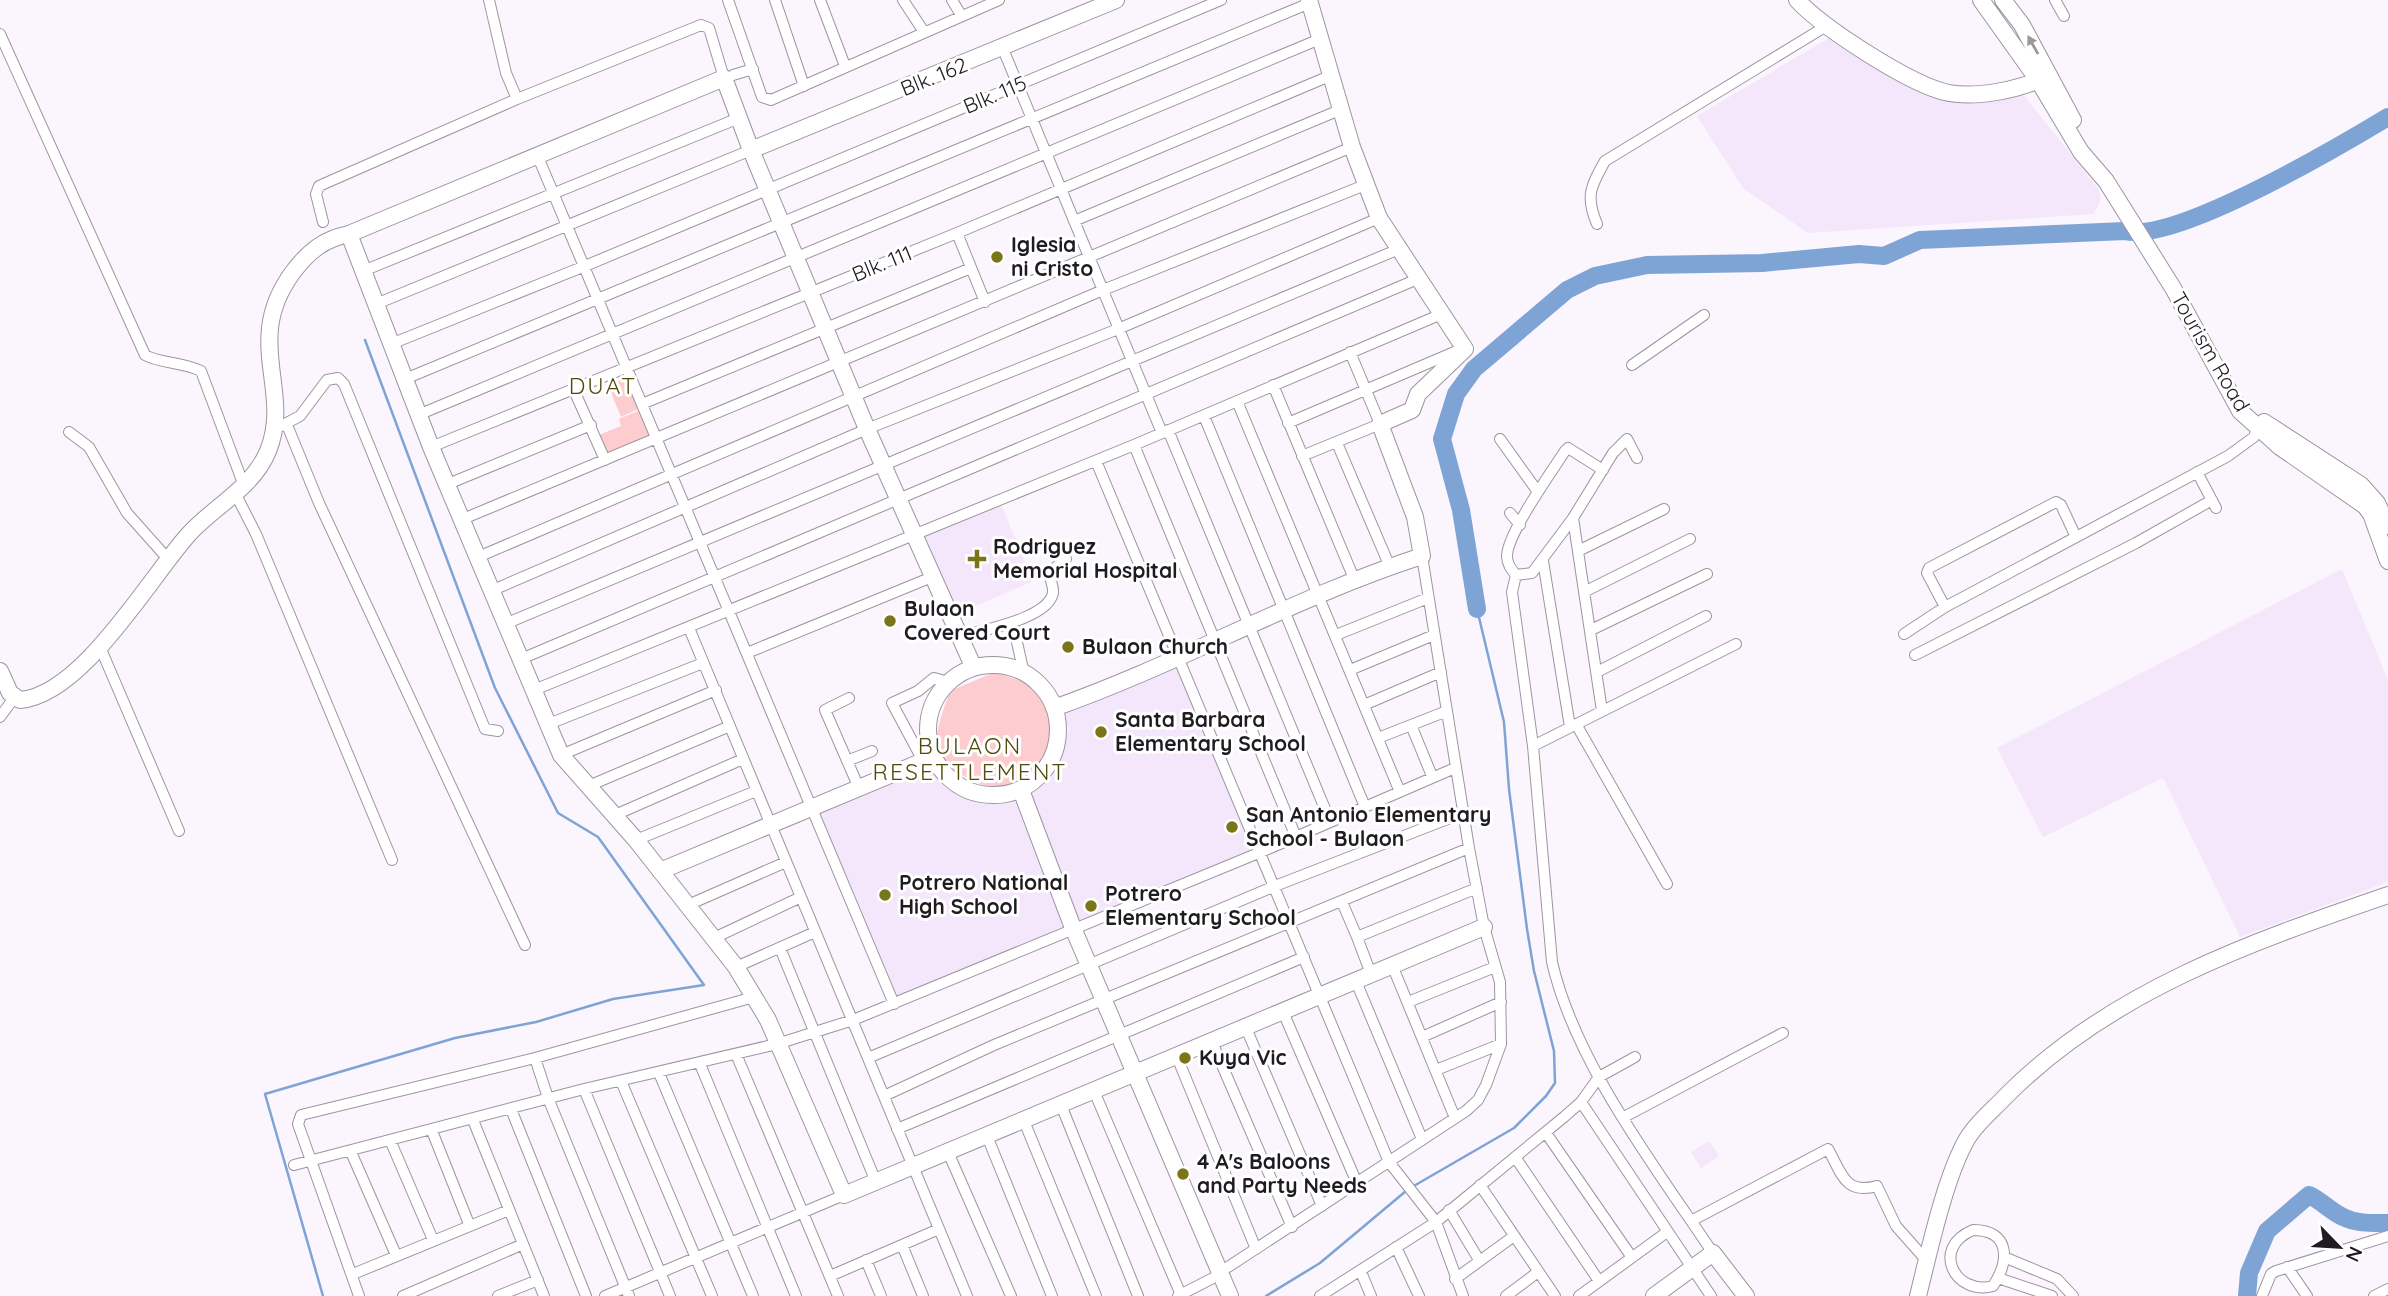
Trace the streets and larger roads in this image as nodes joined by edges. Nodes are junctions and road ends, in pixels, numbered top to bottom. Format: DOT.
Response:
graph roads {
  1 [pos="489,0"];
  2 [pos="728,0"];
  3 [pos="775,0"];
  4 [pos="820,0"];
  5 [pos="903,0"];
  6 [pos="952,0"];
  7 [pos="999,0"];
  8 [pos="1116,0"];
  9 [pos="1221,0"];
  10 [pos="1797,0"];
  11 [pos="1981,0"];
  12 [pos="2003,0"];
  13 [pos="2056,0"];
  14 [pos="1310,2"];
  15 [pos="961,15"];
  16 [pos="2064,16"];
  17 [pos="1828,25"];
  18 [pos="924,32"];
  19 [pos="0,34"];
  20 [pos="1320,39"];
  21 [pos="1003,49"];
  22 [pos="845,66"];
  23 [pos="753,69"];
  24 [pos="1332,75"];
  25 [pos="728,76"];
  26 [pos="2044,77"];
  27 [pos="1019,85"];
  28 [pos="804,86"];
  29 [pos="517,99"];
  30 [pos="1342,108"];
  31 [pos="739,118"];
  32 [pos="1031,120"];
  33 [pos="1352,147"];
  34 [pos="751,150"];
  35 [pos="1046,153"];
  36 [pos="538,157"];
  37 [pos="2109,180"];
  38 [pos="1365,186"];
  39 [pos="1060,187"];
  40 [pos="768,189"];
  41 [pos="553,194"];
  42 [pos="1379,218"];
  43 [pos="1074,221"];
  44 [pos="323,222"];
  45 [pos="782,223"];
  46 [pos="1597,224"];
  47 [pos="567,228"];
  48 [pos="957,233"];
  49 [pos="349,234"];
  50 [pos="1399,249"];
  51 [pos="797,257"];
  52 [pos="1088,257"];
  53 [pos="585,266"];
  54 [pos="971,268"];
  55 [pos="363,271"];
  56 [pos="1420,278"];
  57 [pos="2171,278"];
  58 [pos="1103,290"];
  59 [pos="812,292"];
  60 [pos="599,299"];
  61 [pos="985,302"];
  62 [pos="376,304"];
  63 [pos="1444,313"];
  64 [pos="1704,314"];
  65 [pos="827,329"];
  66 [pos="1118,329"];
  67 [pos="614,334"];
  68 [pos="391,344"];
  69 [pos="1464,347"];
  70 [pos="1350,352"];
  71 [pos="1132,362"];
  72 [pos="842,363"];
  73 [pos="1632,365"];
  74 [pos="626,366"];
  75 [pos="405,379"];
  76 [pos="1273,385"];
  77 [pos="573,388"];
  78 [pos="1366,391"];
  79 [pos="1146,394"];
  80 [pos="856,397"];
  81 [pos="1237,401"];
  82 [pos="642,404"];
  83 [pos="418,415"];
  84 [pos="1204,416"];
  85 [pos="1288,423"];
  86 [pos="2259,423"];
  87 [pos="1380,424"];
  88 [pos="591,425"];
  89 [pos="281,426"];
  90 [pos="867,429"];
  91 [pos="1165,431"];
  92 [pos="69,432"];
  93 [pos="656,439"];
  94 [pos="1500,439"];
  95 [pos="1337,443"];
  96 [pos="1134,445"];
  97 [pos="431,447"];
  98 [pos="1302,456"];
  99 [pos="1637,458"];
  100 [pos="606,460"];
  101 [pos="1096,461"];
  102 [pos="885,465"];
  103 [pos="1602,470"];
  104 [pos="2197,472"];
  105 [pos="671,474"];
  106 [pos="448,484"];
  107 [pos="239,489"];
  108 [pos="1538,492"];
  109 [pos="899,500"];
  110 [pos="686,509"];
  111 [pos="1664,509"];
  112 [pos="1510,513"];
  113 [pos="1573,518"];
  114 [pos="464,519"];
  115 [pos="1520,525"];
  116 [pos="2388,526"];
  117 [pos="913,534"];
  118 [pos="2076,537"];
  119 [pos="1690,539"];
  120 [pos="701,542"];
  121 [pos="1578,551"];
  122 [pos="478,556"];
  123 [pos="1422,556"];
  124 [pos="168,559"];
  125 [pos="1066,559"];
  126 [pos="1543,561"];
  127 [pos="2388,561"];
  128 [pos="1390,567"];
  129 [pos="1707,574"];
  130 [pos="715,575"];
  131 [pos="1516,575"];
  132 [pos="932,577"];
  133 [pos="1355,582"];
  134 [pos="493,590"];
  135 [pos="1584,592"];
  136 [pos="1320,595"];
  137 [pos="1428,598"];
  138 [pos="1945,607"];
  139 [pos="729,610"];
  140 [pos="1284,611"];
  141 [pos="1706,616"];
  142 [pos="505,624"];
  143 [pos="1013,624"];
  144 [pos="1250,625"];
  145 [pos="688,628"];
  146 [pos="1591,630"];
  147 [pos="1904,634"];
  148 [pos="1336,635"];
  149 [pos="1434,635"];
  150 [pos="960,637"];
  151 [pos="1215,641"];
  152 [pos="1735,643"];
  153 [pos="100,647"];
  154 [pos="747,653"];
  155 [pos="1915,655"];
  156 [pos="1179,657"];
  157 [pos="522,659"];
  158 [pos="703,663"];
  159 [pos="973,666"];
  160 [pos="1350,670"];
  161 [pos="0,671"];
  162 [pos="1441,672"];
  163 [pos="1597,673"];
  164 [pos="1024,674"];
  165 [pos="948,682"];
  166 [pos="534,690"];
  167 [pos="716,690"];
  168 [pos="14,698"];
  169 [pos="849,698"];
  170 [pos="1364,705"];
  171 [pos="1054,708"];
  172 [pos="1447,711"];
  173 [pos="1602,711"];
  174 [pos="0,718"];
  175 [pos="547,725"];
  176 [pos="1411,725"];
  177 [pos="1573,725"];
  178 [pos="730,726"];
  179 [pos="498,731"];
  180 [pos="1378,738"];
  181 [pos="1533,746"];
  182 [pos="872,751"];
  183 [pos="561,755"];
  184 [pos="743,759"];
  185 [pos="928,759"];
  186 [pos="847,761"];
  187 [pos="1455,768"];
  188 [pos="1432,776"];
  189 [pos="586,787"];
  190 [pos="859,788"];
  191 [pos="1021,790"];
  192 [pos="756,791"];
  193 [pos="1400,792"];
  194 [pos="1365,807"];
  195 [pos="810,809"];
  196 [pos="1463,813"];
  197 [pos="615,815"];
  198 [pos="1330,821"];
  199 [pos="771,825"];
  200 [pos="179,831"];
  201 [pos="1297,837"];
  202 [pos="636,840"];
  203 [pos="1469,848"];
  204 [pos="1261,852"];
  205 [pos="392,860"];
  206 [pos="786,862"];
  207 [pos="660,871"];
  208 [pos="1667,884"];
  209 [pos="1275,887"];
  210 [pos="1477,888"];
  211 [pos="2388,895"];
  212 [pos="801,897"];
  213 [pos="1342,902"];
  214 [pos="688,905"];
  215 [pos="1290,923"];
  216 [pos="1484,927"];
  217 [pos="1073,928"];
  218 [pos="815,932"];
  219 [pos="1357,937"];
  220 [pos="714,938"];
  221 [pos="525,945"];
  222 [pos="780,948"];
  223 [pos="1304,957"];
  224 [pos="1090,964"];
  225 [pos="1392,965"];
  226 [pos="736,967"];
  227 [pos="1496,967"];
  228 [pos="1363,976"];
  229 [pos="1317,996"];
  230 [pos="754,997"];
  231 [pos="1105,1000"];
  232 [pos="1408,1002"];
  233 [pos="1501,1002"];
  234 [pos="894,1004"];
  235 [pos="1283,1012"];
  236 [pos="853,1020"];
  237 [pos="1246,1028"];
  238 [pos="814,1033"];
  239 [pos="1783,1033"];
  240 [pos="1121,1035"];
  241 [pos="1422,1037"];
  242 [pos="1212,1042"];
  243 [pos="776,1044"];
  244 [pos="1501,1044"];
  245 [pos="736,1054"];
  246 [pos="1635,1056"];
  247 [pos="1177,1057"];
  248 [pos="535,1058"];
  249 [pos="868,1058"];
  250 [pos="700,1064"];
  251 [pos="1436,1070"];
  252 [pos="659,1073"];
  253 [pos="1136,1074"];
  254 [pos="1598,1077"];
  255 [pos="621,1081"];
  256 [pos="584,1089"];
  257 [pos="1094,1091"];
  258 [pos="884,1096"];
  259 [pos="548,1098"];
  260 [pos="1581,1101"];
  261 [pos="1060,1105"];
  262 [pos="511,1109"];
  263 [pos="1624,1117"];
  264 [pos="1455,1118"];
  265 [pos="472,1120"];
  266 [pos="1024,1121"];
  267 [pos="897,1129"];
  268 [pos="432,1131"];
  269 [pos="1546,1133"];
  270 [pos="987,1136"];
  271 [pos="1422,1139"];
  272 [pos="390,1140"];
  273 [pos="351,1152"];
  274 [pos="948,1152"];
  275 [pos="1515,1157"];
  276 [pos="312,1160"];
  277 [pos="1389,1162"];
  278 [pos="294,1165"];
  279 [pos="913,1167"];
  280 [pos="877,1182"];
  281 [pos="1357,1183"];
  282 [pos="1480,1185"];
  283 [pos="844,1195"];
  284 [pos="1322,1206"];
  285 [pos="509,1210"];
  286 [pos="1449,1210"];
  287 [pos="804,1213"];
  288 [pos="1691,1221"];
  289 [pos="1436,1222"];
  290 [pos="469,1224"];
  291 [pos="769,1227"];
  292 [pos="1292,1227"];
  293 [pos="939,1229"];
  294 [pos="1667,1231"];
  295 [pos="1514,1236"];
  296 [pos="2388,1236"];
  297 [pos="433,1240"];
  298 [pos="732,1243"];
  299 [pos="521,1245"];
  300 [pos="902,1245"];
  301 [pos="1396,1247"];
  302 [pos="1256,1249"];
  303 [pos="1929,1252"];
  304 [pos="1713,1253"];
  305 [pos="396,1255"];
  306 [pos="1631,1256"];
  307 [pos="1951,1256"];
  308 [pos="2004,1257"];
  309 [pos="696,1258"];
  310 [pos="866,1260"];
  311 [pos="1479,1260"];
  312 [pos="1228,1267"];
  313 [pos="1691,1267"];
  314 [pos="2287,1267"];
  315 [pos="2032,1268"];
  316 [pos="1361,1272"];
  317 [pos="1538,1272"];
  318 [pos="660,1273"];
  319 [pos="354,1274"];
  320 [pos="830,1276"];
  321 [pos="1998,1278"];
  322 [pos="1213,1279"];
  323 [pos="1455,1279"];
  324 [pos="538,1280"];
  325 [pos="1599,1281"];
  326 [pos="2025,1285"];
  327 [pos="2388,1289"];
  328 [pos="628,1292"];
  329 [pos="1179,1295"];
  330 [pos="1229,1295"];
  331 [pos="1322,1295"];
  332 [pos="359,1296"];
  333 [pos="403,1296"];
  334 [pos="498,1296"];
  335 [pos="544,1296"];
  336 [pos="586,1296"];
  337 [pos="605,1296"];
  338 [pos="670,1296"];
  339 [pos="712,1296"];
  340 [pos="753,1296"];
  341 [pos="796,1296"];
  342 [pos="838,1296"];
  343 [pos="881,1296"];
  344 [pos="923,1296"];
  345 [pos="967,1296"];
  346 [pos="1011,1296"];
  347 [pos="1052,1296"];
  348 [pos="1096,1296"];
  349 [pos="1138,1296"];
  350 [pos="1371,1296"];
  351 [pos="1419,1296"];
  352 [pos="1464,1296"];
  353 [pos="1506,1296"];
  354 [pos="1555,1296"];
  355 [pos="1579,1296"];
  356 [pos="1654,1296"];
  357 [pos="1711,1296"];
  358 [pos="1745,1296"];
  359 [pos="1917,1296"];
  360 [pos="2052,1296"];
  361 [pos="2073,1296"];
  362 [pos="2262,1296"];
  363 [pos="2308,1296"];
  364 [pos="2374,1296"];
  1 -- 29 [label="street"];
  2 -- 23 [label="street"];
  3 -- 28 [label="street"];
  4 -- 22 [label="street"];
  5 -- 18 [label="street"];
  6 -- 15 [label="street"];
  7 -- 15 [label="street"];
  8 -- 21 [label="street, Blk. 162"];
  9 -- 27 [label="street, Blk. 115"];
  10 -- 17 [label="street"];
  11 -- 26 [label="street"];
  26 -- 12 [label="street, one-way"];
  13 -- 16 [label="street"];
  14 -- 20 [label="street"];
  14 -- 32 [label="street"];
  15 -- 18 [label="street"];
  17 -- 26 [label="street"];
  17 -- 46 [label="street"];
  18 -- 22 [label="street"];
  19 -- 107 [label="street"];
  20 -- 24 [label="street"];
  20 -- 35 [label="street"];
  21 -- 27 [label="street"];
  21 -- 34 [label="street, Blk. 162"];
  22 -- 28 [label="street"];
  23 -- 25 [label="street"];
  23 -- 28 [label="street"];
  24 -- 30 [label="street"];
  24 -- 39 [label="street, Blk. 111"];
  25 -- 29 [label="street"];
  25 -- 31 [label="street"];
  25 -- 36 [label="street"];
  26 -- 37 [label="street"];
  26 -- 37 [label="street"];
  27 -- 32 [label="street"];
  27 -- 40 [label="street, Blk. 115"];
  29 -- 44 [label="street"];
  30 -- 33 [label="street"];
  30 -- 43 [label="street"];
  31 -- 34 [label="street"];
  31 -- 41 [label="street"];
  32 -- 35 [label="street"];
  32 -- 45 [label="street"];
  33 -- 38 [label="street"];
  33 -- 52 [label="street"];
  34 -- 40 [label="street"];
  34 -- 47 [label="street"];
  35 -- 39 [label="street"];
  35 -- 51 [label="street"];
  36 -- 41 [label="street"];
  36 -- 49 [label="street"];
  37 -- 57 [label="street, Tourism Road"];
  38 -- 42 [label="street"];
  38 -- 58 [label="street"];
  39 -- 43 [label="street"];
  39 -- 48 [label="street, Blk. 111"];
  40 -- 45 [label="street"];
  40 -- 53 [label="street, Blk. 115"];
  41 -- 47 [label="street"];
  41 -- 55 [label="street"];
  42 -- 50 [label="street"];
  42 -- 66 [label="street"];
  43 -- 52 [label="street"];
  45 -- 51 [label="street"];
  45 -- 60 [label="street"];
  47 -- 53 [label="street"];
  47 -- 62 [label="street"];
  48 -- 54 [label="street"];
  48 -- 59 [label="street, Blk. 111"];
  49 -- 55 [label="street"];
  49 -- 89 [label="street"];
  50 -- 56 [label="street"];
  50 -- 71 [label="street"];
  51 -- 59 [label="street"];
  51 -- 67 [label="street"];
  52 -- 58 [label="street"];
  52 -- 61 [label="street"];
  53 -- 60 [label="street"];
  53 -- 68 [label="street, Blk. 115"];
  54 -- 61 [label="street"];
  54 -- 65 [label="street"];
  55 -- 62 [label="street"];
  56 -- 63 [label="street"];
  56 -- 79 [label="street"];
  57 -- 86 [label="street, Tourism Road"];
  57 -- 86 [label="street, Tourism Road"];
  58 -- 66 [label="street"];
  58 -- 80 [label="street"];
  59 -- 65 [label="street"];
  59 -- 74 [label="street, Blk. 111"];
  60 -- 67 [label="street"];
  60 -- 75 [label="street"];
  61 -- 72 [label="street"];
  62 -- 68 [label="street"];
  63 -- 69 [label="street"];
  63 -- 70 [label="street"];
  64 -- 73 [label="street"];
  65 -- 72 [label="street"];
  65 -- 82 [label="street"];
  66 -- 71 [label="street"];
  66 -- 90 [label="street"];
  67 -- 74 [label="street"];
  67 -- 83 [label="street"];
  68 -- 75 [label="street"];
  69 -- 78 [label="street"];
  69 -- 87 [label="street"];
  70 -- 76 [label="street"];
  70 -- 78 [label="street"];
  71 -- 79 [label="street"];
  71 -- 102 [label="street"];
  72 -- 80 [label="street"];
  72 -- 93 [label="street"];
  74 -- 77 [label="street, Blk. 111"];
  74 -- 82 [label="street"];
  75 -- 83 [label="street"];
  76 -- 81 [label="street"];
  76 -- 85 [label="street"];
  77 -- 88 [label="street"];
  77 -- 97 [label="street, Blk. 111"];
  78 -- 85 [label="street"];
  78 -- 87 [label="street"];
  79 -- 91 [label="street"];
  79 -- 109 [label="street"];
  80 -- 90 [label="street"];
  80 -- 105 [label="street"];
  81 -- 84 [label="street"];
  81 -- 136 [label="street"];
  82 -- 93 [label="street"];
  83 -- 97 [label="street"];
  84 -- 91 [label="street"];
  84 -- 140 [label="street"];
  85 -- 98 [label="street"];
  86 -- 104 [label="street"];
  86 -- 116 [label="street"];
  86 -- 127 [label="street, Tourism Road"];
  87 -- 95 [label="street"];
  87 -- 123 [label="street"];
  88 -- 100 [label="street"];
  88 -- 106 [label="street"];
  89 -- 107 [label="street"];
  89 -- 179 [label="street"];
  89 -- 221 [label="street"];
  90 -- 102 [label="street"];
  90 -- 110 [label="street"];
  91 -- 96 [label="street"];
  91 -- 144 [label="street"];
  92 -- 124 [label="street"];
  93 -- 100 [label="street"];
  93 -- 105 [label="street"];
  94 -- 108 [label="street"];
  95 -- 98 [label="street"];
  95 -- 128 [label="street"];
  96 -- 101 [label="street"];
  96 -- 151 [label="street"];
  97 -- 106 [label="street"];
  98 -- 133 [label="street"];
  99 -- 103 [label="street"];
  100 -- 114 [label="street"];
  101 -- 117 [label="street"];
  101 -- 156 [label="street"];
  102 -- 109 [label="street"];
  102 -- 120 [label="street"];
  103 -- 108 [label="street"];
  103 -- 113 [label="street"];
  104 -- 118 [label="street"];
  104 -- 155 [label="street"];
  105 -- 110 [label="street"];
  105 -- 122 [label="street"];
  106 -- 114 [label="street"];
  107 -- 124 [label="street"];
  107 -- 205 [label="street"];
  108 -- 115 [label="street"];
  109 -- 117 [label="street"];
  109 -- 130 [label="street"];
  110 -- 120 [label="street"];
  110 -- 134 [label="street"];
  111 -- 121 [label="street"];
  112 -- 115 [label="street"];
  113 -- 121 [label="street"];
  113 -- 126 [label="street"];
  114 -- 122 [label="street"];
  115 -- 131 [label="street"];
  117 -- 132 [label="street"];
  117 -- 139 [label="street"];
  118 -- 138 [label="street"];
  118 -- 138 [label="street"];
  119 -- 135 [label="street"];
  120 -- 130 [label="street"];
  120 -- 142 [label="street"];
  121 -- 135 [label="street"];
  122 -- 134 [label="street"];
  123 -- 128 [label="street"];
  123 -- 137 [label="street"];
  124 -- 153 [label="street"];
  125 -- 143 [label="street"];
  126 -- 131 [label="street"];
  126 -- 177 [label="street"];
  128 -- 133 [label="street"];
  129 -- 146 [label="street"];
  130 -- 139 [label="street"];
  130 -- 157 [label="street"];
  131 -- 181 [label="street"];
  132 -- 150 [label="street"];
  132 -- 154 [label="street"];
  133 -- 136 [label="street"];
  134 -- 142 [label="street"];
  135 -- 146 [label="street"];
  136 -- 140 [label="street"];
  136 -- 148 [label="street"];
  137 -- 148 [label="street"];
  137 -- 149 [label="street"];
  138 -- 147 [label="street"];
  139 -- 145 [label="street"];
  139 -- 154 [label="street"];
  140 -- 144 [label="street"];
  140 -- 194 [label="street"];
  141 -- 163 [label="street"];
  142 -- 157 [label="street"];
  143 -- 150 [label="street"];
  143 -- 164 [label="street"];
  144 -- 151 [label="street"];
  144 -- 198 [label="street"];
  145 -- 158 [label="street"];
  145 -- 166 [label="street"];
  146 -- 163 [label="street"];
  148 -- 160 [label="street"];
  149 -- 160 [label="street"];
  149 -- 162 [label="street"];
  150 -- 159 [label="street"];
  151 -- 156 [label="street"];
  151 -- 201 [label="street"];
  152 -- 173 [label="street"];
  153 -- 168 [label="street"];
  153 -- 200 [label="street"];
  154 -- 195 [label="street"];
  156 -- 171 [label="street"];
  156 -- 204 [label="street"];
  157 -- 166 [label="street"];
  158 -- 167 [label="street"];
  158 -- 175 [label="street"];
  159 -- 164 [label="street"];
  159 -- 165 [label="street"];
  160 -- 170 [label="street"];
  161 -- 168 [label="street"];
  162 -- 170 [label="street"];
  162 -- 172 [label="street"];
  163 -- 173 [label="street"];
  164 -- 171 [label="street"];
  165 -- 185 [label="street"];
  165 -- 185 [label="street"];
  166 -- 175 [label="street"];
  167 -- 178 [label="street"];
  167 -- 183 [label="street"];
  168 -- 174 [label="street"];
  169 -- 186 [label="street"];
  170 -- 180 [label="street"];
  171 -- 191 [label="street"];
  172 -- 176 [label="street"];
  172 -- 187 [label="street"];
  173 -- 177 [label="street"];
  175 -- 183 [label="street"];
  176 -- 180 [label="street"];
  176 -- 188 [label="street"];
  177 -- 181 [label="street"];
  177 -- 208 [label="street"];
  178 -- 184 [label="street"];
  178 -- 189 [label="street"];
  180 -- 193 [label="street"];
  181 -- 254 [label="street"];
  182 -- 186 [label="street"];
  183 -- 189 [label="street"];
  184 -- 192 [label="street"];
  184 -- 197 [label="street"];
  185 -- 190 [label="street"];
  185 -- 191 [label="street"];
  186 -- 190 [label="street"];
  187 -- 188 [label="street"];
  187 -- 196 [label="street"];
  188 -- 193 [label="street"];
  189 -- 197 [label="street"];
  190 -- 195 [label="street"];
  191 -- 217 [label="street"];
  192 -- 199 [label="street"];
  192 -- 202 [label="street"];
  193 -- 194 [label="street"];
  194 -- 198 [label="street"];
  195 -- 199 [label="street"];
  195 -- 234 [label="street"];
  196 -- 203 [label="street"];
  196 -- 209 [label="street"];
  197 -- 202 [label="street"];
  198 -- 201 [label="street"];
  199 -- 206 [label="street"];
  199 -- 207 [label="street"];
  201 -- 204 [label="street"];
  202 -- 207 [label="street"];
  203 -- 210 [label="street"];
  203 -- 213 [label="street"];
  204 -- 209 [label="street"];
  204 -- 217 [label="street"];
  206 -- 212 [label="street"];
  206 -- 214 [label="street"];
  207 -- 214 [label="street"];
  209 -- 215 [label="street"];
  209 -- 224 [label="street"];
  210 -- 216 [label="street"];
  210 -- 219 [label="street"];
  211 -- 303 [label="street"];
  212 -- 218 [label="street"];
  212 -- 220 [label="street"];
  213 -- 215 [label="street"];
  213 -- 219 [label="street"];
  214 -- 220 [label="street"];
  215 -- 223 [label="street"];
  215 -- 231 [label="street"];
  216 -- 225 [label="street"];
  216 -- 227 [label="street"];
  217 -- 224 [label="street"];
  217 -- 234 [label="street"];
  218 -- 222 [label="street"];
  218 -- 236 [label="street"];
  219 -- 228 [label="street"];
  220 -- 226 [label="street"];
  222 -- 226 [label="street"];
  222 -- 238 [label="street"];
  223 -- 229 [label="street"];
  223 -- 240 [label="street"];
  224 -- 231 [label="street"];
  224 -- 249 [label="street"];
  225 -- 228 [label="street"];
  225 -- 232 [label="street"];
  226 -- 230 [label="street"];
  227 -- 232 [label="street"];
  227 -- 233 [label="street"];
  228 -- 229 [label="street"];
  228 -- 271 [label="street"];
  229 -- 235 [label="street"];
  229 -- 277 [label="street"];
  230 -- 243 [label="street"];
  230 -- 248 [label="street"];
  231 -- 240 [label="street"];
  231 -- 258 [label="street"];
  232 -- 241 [label="street"];
  233 -- 241 [label="street"];
  233 -- 244 [label="street"];
  234 -- 236 [label="street"];
  235 -- 237 [label="street"];
  235 -- 281 [label="street"];
  236 -- 238 [label="street"];
  236 -- 249 [label="street"];
  237 -- 242 [label="street"];
  237 -- 284 [label="street"];
  238 -- 243 [label="street"];
  238 -- 280 [label="street"];
  239 -- 263 [label="street"];
  240 -- 253 [label="street"];
  240 -- 267 [label="street"];
  241 -- 251 [label="street"];
  242 -- 247 [label="street"];
  242 -- 292 [label="street"];
  243 -- 245 [label="street"];
  243 -- 283 [label="street"];
  244 -- 251 [label="street"];
  244 -- 264 [label="street"];
  245 -- 250 [label="street"];
  245 -- 287 [label="street"];
  246 -- 254 [label="street"];
  247 -- 253 [label="street"];
  247 -- 302 [label="street"];
  248 -- 259 [label="street"];
  248 -- 276 [label="street"];
  249 -- 258 [label="street"];
  250 -- 252 [label="street"];
  250 -- 291 [label="street"];
  251 -- 264 [label="street"];
  252 -- 255 [label="street"];
  252 -- 298 [label="street"];
  253 -- 257 [label="street"];
  253 -- 330 [label="street"];
  254 -- 260 [label="street"];
  254 -- 263 [label="street"];
  255 -- 256 [label="street"];
  255 -- 309 [label="street"];
  256 -- 259 [label="street"];
  256 -- 318 [label="street"];
  257 -- 261 [label="street"];
  257 -- 329 [label="street"];
  258 -- 267 [label="street"];
  259 -- 262 [label="street"];
  259 -- 328 [label="street"];
  260 -- 269 [label="street"];
  260 -- 294 [label="street"];
  261 -- 266 [label="street"];
  261 -- 349 [label="street"];
  262 -- 265 [label="street"];
  262 -- 336 [label="street"];
  263 -- 288 [label="street"];
  264 -- 271 [label="street"];
  265 -- 268 [label="street"];
  265 -- 285 [label="street"];
  266 -- 270 [label="street"];
  266 -- 348 [label="street"];
  267 -- 279 [label="street"];
  268 -- 272 [label="street"];
  268 -- 290 [label="street"];
  269 -- 275 [label="street"];
  269 -- 306 [label="street"];
  270 -- 274 [label="street"];
  270 -- 347 [label="street"];
  271 -- 277 [label="street"];
  272 -- 273 [label="street"];
  272 -- 297 [label="street"];
  273 -- 276 [label="street"];
  273 -- 305 [label="street"];
  274 -- 279 [label="street"];
  274 -- 346 [label="street"];
  275 -- 282 [label="street"];
  275 -- 325 [label="street"];
  276 -- 278 [label="street"];
  276 -- 319 [label="street"];
  277 -- 281 [label="street"];
  277 -- 289 [label="street"];
  279 -- 280 [label="street"];
  279 -- 293 [label="street"];
  280 -- 283 [label="street"];
  281 -- 284 [label="street"];
  282 -- 286 [label="street"];
  282 -- 295 [label="street"];
  283 -- 287 [label="street"];
  284 -- 292 [label="street"];
  285 -- 290 [label="street"];
  285 -- 299 [label="street"];
  286 -- 289 [label="street"];
  286 -- 311 [label="street"];
  287 -- 291 [label="street"];
  287 -- 320 [label="street"];
  288 -- 303 [label="street"];
  288 -- 304 [label="street"];
  289 -- 301 [label="street"];
  289 -- 323 [label="street"];
  290 -- 297 [label="street"];
  291 -- 298 [label="street"];
  291 -- 341 [label="street"];
  292 -- 302 [label="street"];
  293 -- 300 [label="street"];
  293 -- 345 [label="street"];
  294 -- 306 [label="street"];
  294 -- 313 [label="street"];
  295 -- 311 [label="street"];
  295 -- 317 [label="street"];
  296 -- 314 [label="street"];
  297 -- 305 [label="street"];
  298 -- 309 [label="street"];
  298 -- 340 [label="street"];
  299 -- 324 [label="street"];
  299 -- 333 [label="street"];
  300 -- 310 [label="street"];
  300 -- 344 [label="street"];
  301 -- 316 [label="street"];
  301 -- 351 [label="street"];
  302 -- 312 [label="street"];
  303 -- 307 [label="street"];
  303 -- 359 [label="street"];
  304 -- 313 [label="street"];
  304 -- 358 [label="street"];
  305 -- 319 [label="street"];
  306 -- 325 [label="street"];
  307 -- 308 [label="street"];
  307 -- 321 [label="street"];
  308 -- 315 [label="street"];
  308 -- 321 [label="street"];
  309 -- 318 [label="street"];
  309 -- 339 [label="street"];
  310 -- 320 [label="street"];
  310 -- 343 [label="street"];
  311 -- 323 [label="street"];
  313 -- 356 [label="street"];
  313 -- 357 [label="street"];
  314 -- 362 [label="street"];
  314 -- 363 [label="street"];
  315 -- 326 [label="street"];
  315 -- 361 [label="street"];
  316 -- 331 [label="street"];
  316 -- 350 [label="street"];
  317 -- 353 [label="street"];
  317 -- 354 [label="street"];
  318 -- 328 [label="street"];
  318 -- 338 [label="street"];
  319 -- 332 [label="street"];
  320 -- 342 [label="street"];
  321 -- 326 [label="street"];
  322 -- 329 [label="street"];
  323 -- 352 [label="street"];
  324 -- 334 [label="street"];
  324 -- 335 [label="street"];
  325 -- 355 [label="street"];
  326 -- 360 [label="street"];
  327 -- 364 [label="street"];
  328 -- 337 [label="street"];
}
